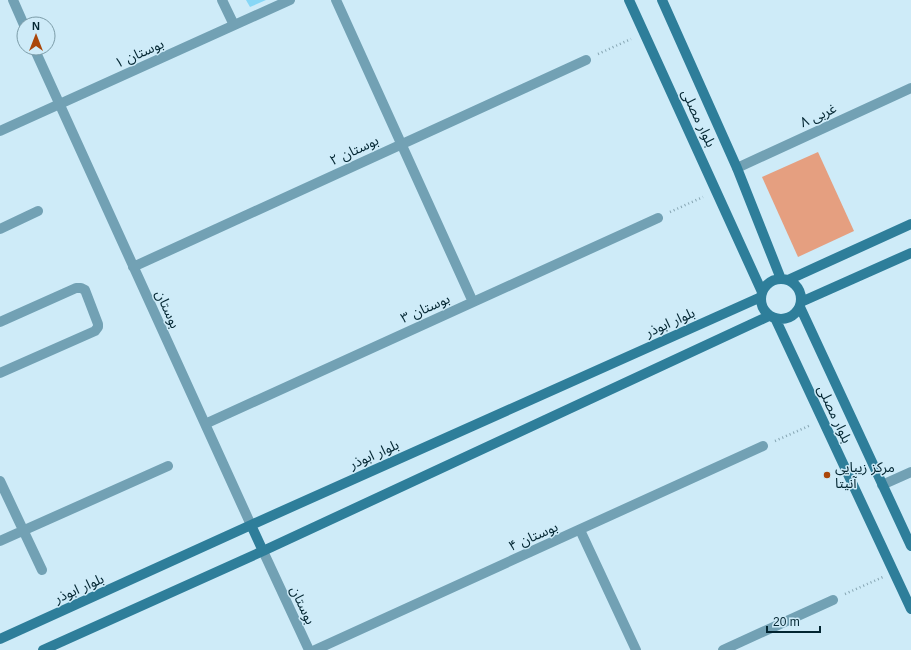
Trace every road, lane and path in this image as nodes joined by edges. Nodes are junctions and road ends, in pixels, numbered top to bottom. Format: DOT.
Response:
graph roads {
  1 [pos="13,0"];
  2 [pos="222,0"];
  3 [pos="290,0"];
  4 [pos="336,0"];
  5 [pos="629,0"];
  6 [pos="662,0"];
  7 [pos="20,16"];
  8 [pos="234,25"];
  9 [pos="645,33"];
  10 [pos="38,56"];
  11 [pos="586,60"];
  12 [pos="911,88"];
  13 [pos="60,104"];
  14 [pos="0,131"];
  15 [pos="401,144"];
  16 [pos="736,168"];
  17 [pos="717,191"];
  18 [pos="38,211"];
  19 [pos="658,218"];
  20 [pos="911,224"];
  21 [pos="0,229"];
  22 [pos="911,253"];
  23 [pos="133,267"];
  24 [pos="784,280"];
  25 [pos="762,294"];
  26 [pos="473,302"];
  27 [pos="800,304"];
  28 [pos="772,317"];
  29 [pos="0,322"];
  30 [pos="0,373"];
  31 [pos="822,419"];
  32 [pos="205,424"];
  33 [pos="763,446"];
  34 [pos="168,466"];
  35 [pos="911,472"];
  36 [pos="0,481"];
  37 [pos="882,485"];
  38 [pos="251,525"];
  39 [pos="580,530"];
  40 [pos="23,531"];
  41 [pos="0,542"];
  42 [pos="911,546"];
  43 [pos="263,550"];
  44 [pos="42,570"];
  45 [pos="894,572"];
  46 [pos="834,600"];
  47 [pos="911,609"];
  48 [pos="0,639"];
  49 [pos="43,650"];
  50 [pos="309,650"];
  51 [pos="315,650"];
  52 [pos="636,650"];
  53 [pos="723,650"];
  1 -- 7 [label="street"];
  2 -- 8 [label="street"];
  3 -- 8 [label="street, بوستان ۱"];
  4 -- 15 [label="street"];
  5 -- 9 [label="main road, بلوار مصلی"];
  6 -- 16 [label="main road, بلوار مصلی"];
  8 -- 13 [label="street, بوستان ۱"];
  9 -- 11 [label="path"];
  9 -- 17 [label="main road, بلوار مصلی"];
  10 -- 13 [label="street, بوستان"];
  11 -- 15 [label="street, بوستان ۲"];
  12 -- 16 [label="street, ۸ غربی"];
  13 -- 14 [label="street, بوستان ۱"];
  13 -- 23 [label="street, بوستان"];
  15 -- 23 [label="street, بوستان ۲"];
  15 -- 26 [label="street"];
  16 -- 24 [label="main road, بلوار مصلی"];
  17 -- 19 [label="path"];
  17 -- 25 [label="main road, بلوار مصلی"];
  18 -- 21 [label="street"];
  19 -- 26 [label="street, بوستان ۳"];
  20 -- 24 [label="main road"];
  22 -- 27 [label="main road"];
  23 -- 32 [label="street, بوستان"];
  24 -- 25 [label="main road"];
  24 -- 27 [label="main road"];
  25 -- 28 [label="main road"];
  25 -- 38 [label="main road, بلوار ابوذر"];
  26 -- 32 [label="street, بوستان ۳"];
  27 -- 28 [label="main road"];
  27 -- 37 [label="main road, بلوار مصلی"];
  28 -- 31 [label="main road, بلوار مصلی"];
  28 -- 43 [label="main road"];
  29 -- 30 [label="street"];
  31 -- 33 [label="path"];
  31 -- 45 [label="main road, بلوار مصلی"];
  32 -- 38 [label="street, بوستان"];
  33 -- 39 [label="street, بوستان ۴"];
  34 -- 40 [label="street"];
  35 -- 37 [label="street"];
  36 -- 40 [label="street"];
  37 -- 42 [label="main road, بلوار مصلی"];
  38 -- 43 [label="main road"];
  38 -- 48 [label="main road, بلوار ابوذر"];
  39 -- 51 [label="street, بوستان ۴"];
  39 -- 52 [label="street"];
  40 -- 41 [label="street"];
  40 -- 44 [label="street"];
  43 -- 49 [label="main road"];
  43 -- 50 [label="street, بوستان"];
  45 -- 46 [label="path"];
  45 -- 47 [label="main road, بلوار مصلی"];
  46 -- 53 [label="street"];
}
